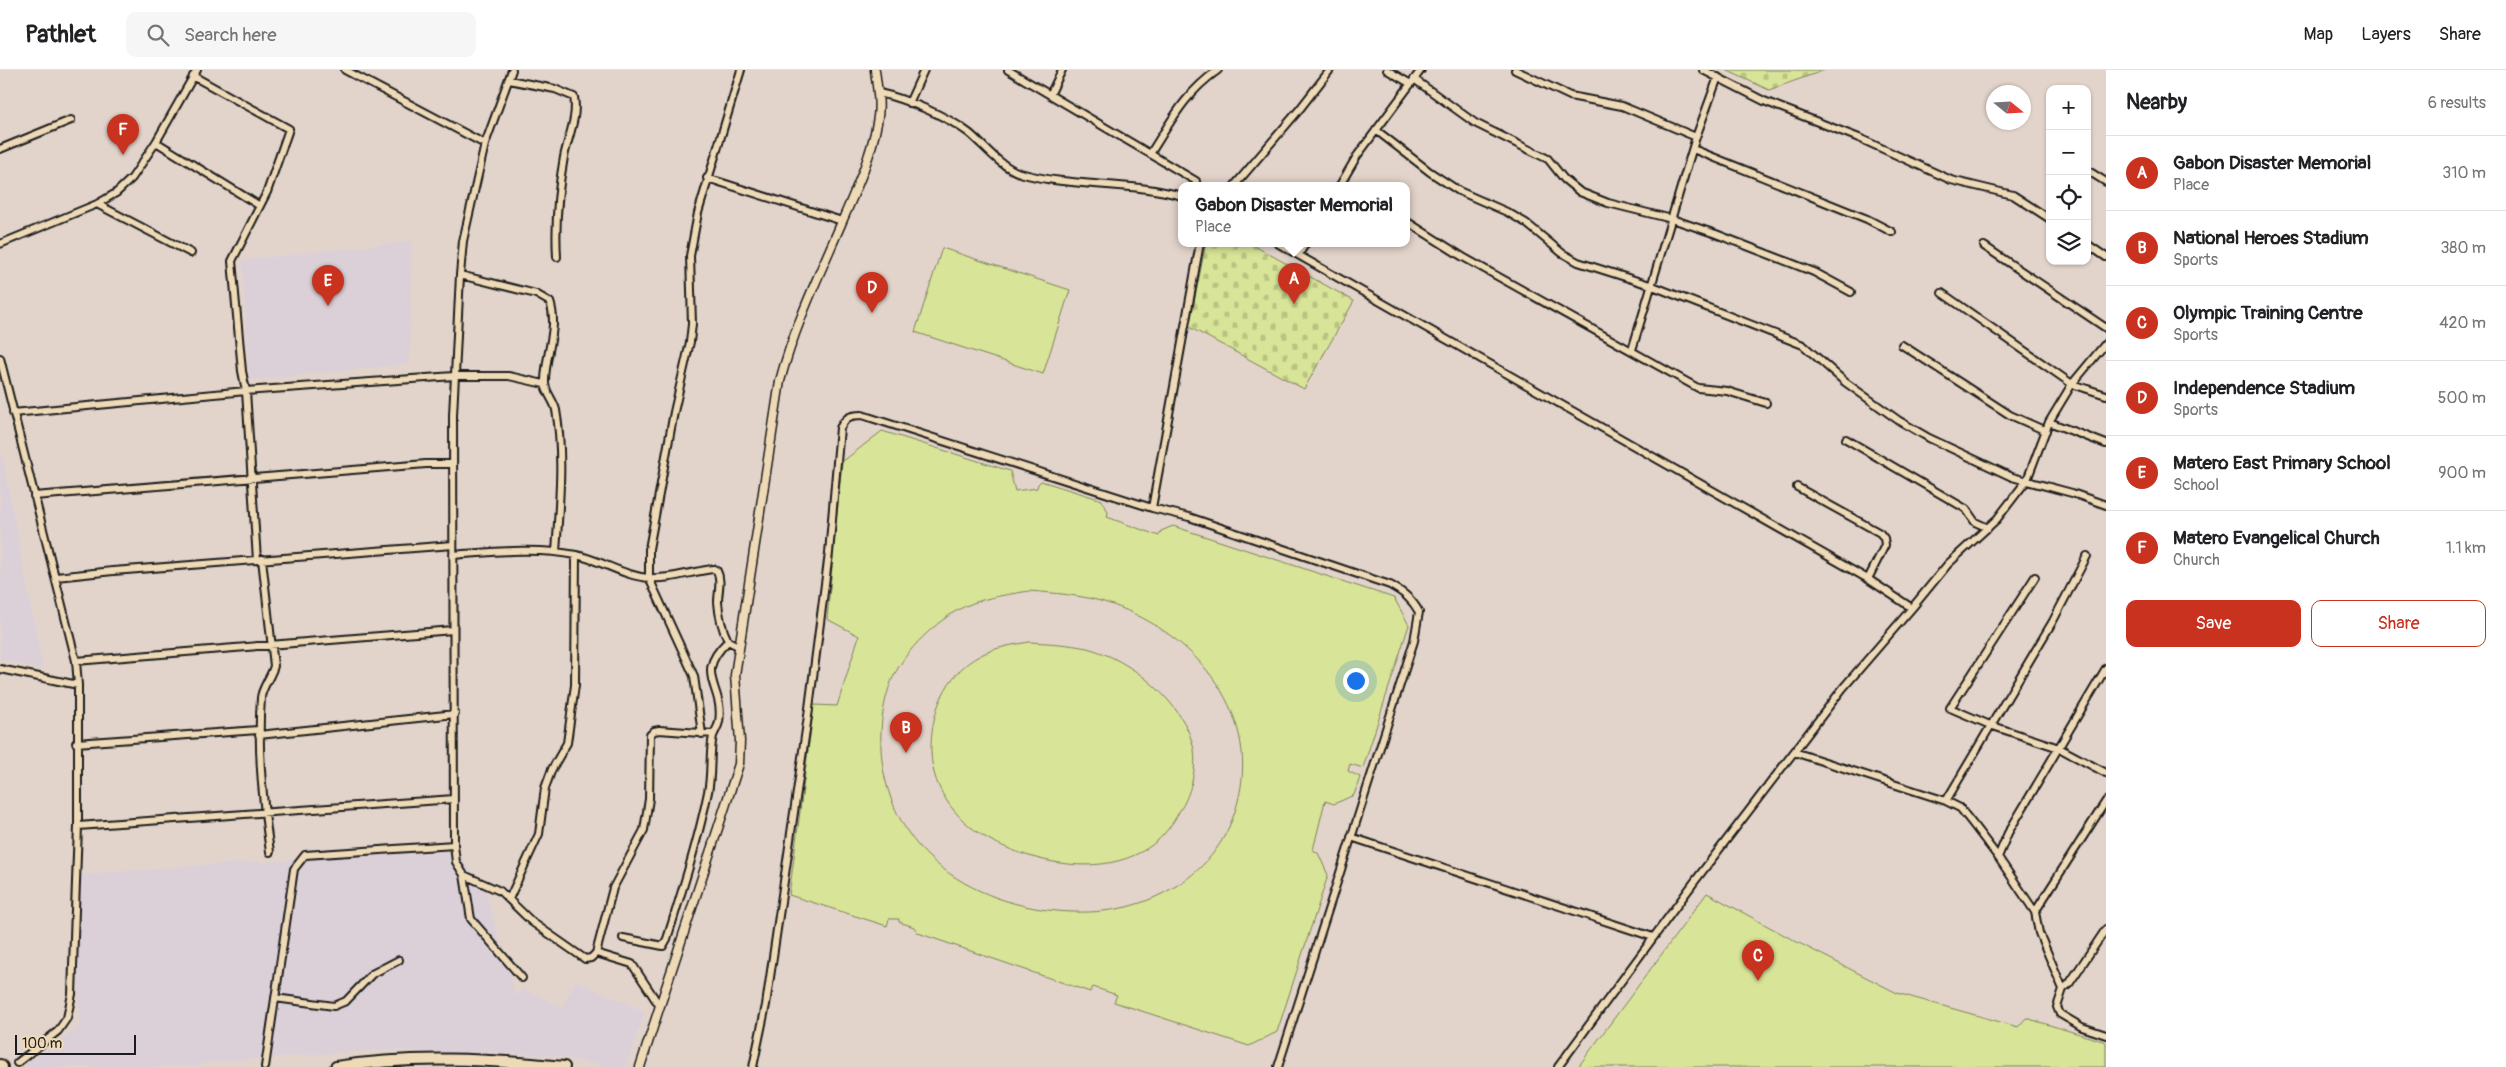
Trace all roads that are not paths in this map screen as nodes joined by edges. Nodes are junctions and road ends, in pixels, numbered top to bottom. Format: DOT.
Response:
graph roads {
  1 [pos="345,70"];
  2 [pos="512,70"];
  3 [pos="741,70"];
  4 [pos="875,70"];
  5 [pos="924,70"];
  6 [pos="1008,70"];
  7 [pos="1062,70"];
  8 [pos="1218,70"];
  9 [pos="1330,70"];
  10 [pos="1387,70"];
  11 [pos="1421,70"];
  12 [pos="1515,70"];
  13 [pos="1703,70"];
  14 [pos="195,73"];
  15 [pos="1718,77"];
  16 [pos="509,80"];
  17 [pos="1413,81"];
  18 [pos="879,93"];
  19 [pos="1050,96"];
  20 [pos="909,103"];
  21 [pos="70,120"];
  22 [pos="1376,130"];
  23 [pos="1696,137"];
  24 [pos="156,142"];
  25 [pos="484,144"];
  26 [pos="0,149"];
  27 [pos="1693,149"];
  28 [pos="1150,154"];
  29 [pos="2091,173"];
  30 [pos="707,178"];
  31 [pos="1196,182"];
  32 [pos="1238,182"];
  33 [pos="1344,182"];
  34 [pos="2106,182"];
  35 [pos="1178,195"];
  36 [pos="97,204"];
  37 [pos="260,206"];
  38 [pos="2046,216"];
  39 [pos="1672,218"];
  40 [pos="842,221"];
  41 [pos="1410,224"];
  42 [pos="1892,232"];
  43 [pos="0,244"];
  44 [pos="1984,246"];
  45 [pos="1199,247"];
  46 [pos="1285,247"];
  47 [pos="1303,247"];
  48 [pos="2091,247"];
  49 [pos="191,253"];
  50 [pos="1299,254"];
  51 [pos="558,257"];
  52 [pos="2106,257"];
  53 [pos="460,275"];
  54 [pos="1650,285"];
  55 [pos="1851,292"];
  56 [pos="1942,293"];
  57 [pos="2106,328"];
  58 [pos="1902,345"];
  59 [pos="2105,345"];
  60 [pos="1632,350"];
  61 [pos="0,358"];
  62 [pos="454,376"];
  63 [pos="544,384"];
  64 [pos="2072,384"];
  65 [pos="246,391"];
  66 [pos="2106,395"];
  67 [pos="1766,403"];
  68 [pos="13,413"];
  69 [pos="2049,422"];
  70 [pos="2046,431"];
  71 [pos="1846,440"];
  72 [pos="2106,444"];
  73 [pos="453,464"];
  74 [pos="253,480"];
  75 [pos="2027,480"];
  76 [pos="1797,487"];
  77 [pos="34,496"];
  78 [pos="2106,505"];
  79 [pos="1152,508"];
  80 [pos="1988,528"];
  81 [pos="453,545"];
  82 [pos="556,552"];
  83 [pos="453,555"];
  84 [pos="576,555"];
  85 [pos="2087,556"];
  86 [pos="259,560"];
  87 [pos="56,577"];
  88 [pos="2036,577"];
  89 [pos="650,578"];
  90 [pos="1868,579"];
  91 [pos="1912,608"];
  92 [pos="453,630"];
  93 [pos="728,641"];
  94 [pos="272,645"];
  95 [pos="738,646"];
  96 [pos="76,661"];
  97 [pos="2106,668"];
  98 [pos="0,669"];
  99 [pos="78,685"];
  100 [pos="455,714"];
  101 [pos="1990,725"];
  102 [pos="259,732"];
  103 [pos="702,734"];
  104 [pos="714,734"];
  105 [pos="76,743"];
  106 [pos="2059,748"];
  107 [pos="1794,752"];
  108 [pos="2106,773"];
  109 [pos="454,800"];
  110 [pos="1946,801"];
  111 [pos="2106,801"];
  112 [pos="264,811"];
  113 [pos="78,826"];
  114 [pos="1351,837"];
  115 [pos="454,845"];
  116 [pos="270,852"];
  117 [pos="1998,857"];
  118 [pos="464,875"];
  119 [pos="509,900"];
  120 [pos="2035,912"];
  121 [pos="2106,929"];
  122 [pos="1653,937"];
  123 [pos="623,938"];
  124 [pos="596,953"];
  125 [pos="398,960"];
  126 [pos="522,978"];
  127 [pos="2063,988"];
  128 [pos="275,998"];
  129 [pos="659,1005"];
  130 [pos="2106,1035"];
  131 [pos="17,1063"];
  132 [pos="265,1067"];
  133 [pos="336,1067"];
  134 [pos="564,1067"];
  135 [pos="640,1067"];
  136 [pos="753,1067"];
  137 [pos="1278,1067"];
  138 [pos="1558,1067"];
  1 -- 25 [label="street"];
  2 -- 16 [label="street"];
  3 -- 30 [label="street"];
  4 -- 18 [label="street"];
  5 -- 20 [label="street"];
  6 -- 19 [label="street"];
  7 -- 19 [label="street"];
  8 -- 28 [label="street"];
  9 -- 32 [label="street"];
  10 -- 17 [label="street"];
  11 -- 17 [label="street"];
  12 -- 23 [label="street"];
  13 -- 15 [label="street"];
  14 -- 24 [label="street"];
  14 -- 37 [label="street"];
  15 -- 23 [label="street"];
  15 -- 38 [label="street"];
  16 -- 25 [label="street"];
  16 -- 51 [label="street"];
  17 -- 22 [label="street"];
  17 -- 39 [label="street"];
  18 -- 20 [label="street"];
  18 -- 40 [label="street"];
  19 -- 28 [label="street"];
  20 -- 35 [label="street"];
  21 -- 26 [label="street"];
  22 -- 33 [label="street"];
  22 -- 54 [label="street"];
  23 -- 27 [label="street"];
  24 -- 36 [label="street"];
  24 -- 37 [label="street"];
  25 -- 53 [label="street"];
  27 -- 39 [label="street"];
  27 -- 42 [label="street"];
  28 -- 31 [label="street"];
  29 -- 34 [label="street"];
  30 -- 40 [label="street"];
  30 -- 89 [label="street"];
  36 -- 43 [label="street"];
  36 -- 49 [label="street"];
  37 -- 65 [label="street"];
  39 -- 54 [label="street"];
  39 -- 55 [label="street"];
  40 -- 95 [label="street"];
  41 -- 60 [label="street"];
  44 -- 57 [label="street"];
  45 -- 79 [label="street"];
  46 -- 50 [label="street"];
  47 -- 50 [label="street"];
  48 -- 52 [label="street"];
  50 -- 90 [label="street"];
  53 -- 62 [label="street"];
  53 -- 63 [label="street"];
  54 -- 60 [label="street"];
  54 -- 75 [label="street"];
  56 -- 64 [label="street"];
  58 -- 70 [label="street"];
  59 -- 64 [label="street"];
  60 -- 67 [label="street"];
  61 -- 68 [label="street"];
  62 -- 63 [label="street"];
  62 -- 65 [label="street"];
  62 -- 73 [label="street"];
  63 -- 82 [label="street"];
  64 -- 66 [label="street"];
  64 -- 69 [label="street"];
  65 -- 68 [label="street"];
  65 -- 74 [label="street"];
  68 -- 77 [label="street"];
  69 -- 70 [label="street"];
  69 -- 72 [label="street"];
  70 -- 75 [label="street"];
  71 -- 80 [label="street"];
  73 -- 74 [label="street"];
  73 -- 81 [label="street"];
  74 -- 77 [label="street"];
  74 -- 86 [label="street"];
  75 -- 78 [label="street"];
  75 -- 80 [label="street"];
  76 -- 90 [label="street"];
  77 -- 87 [label="street"];
  79 -- 114 [label="street"];
  79 -- 136 [label="street"];
  80 -- 91 [label="street"];
  81 -- 83 [label="street"];
  81 -- 86 [label="street"];
  82 -- 83 [label="street"];
  82 -- 84 [label="street"];
  83 -- 92 [label="street"];
  84 -- 89 [label="street"];
  84 -- 119 [label="street"];
  85 -- 101 [label="street"];
  86 -- 87 [label="street"];
  86 -- 94 [label="street"];
  87 -- 96 [label="street"];
  88 -- 101 [label="street"];
  89 -- 93 [label="street"];
  89 -- 103 [label="street"];
  90 -- 91 [label="street"];
  91 -- 107 [label="street"];
  92 -- 94 [label="street"];
  92 -- 100 [label="street"];
  93 -- 95 [label="street"];
  93 -- 104 [label="street"];
  94 -- 96 [label="street"];
  94 -- 102 [label="street"];
  95 -- 129 [label="street"];
  96 -- 99 [label="street"];
  97 -- 106 [label="street"];
  98 -- 99 [label="street"];
  99 -- 105 [label="street"];
  100 -- 102 [label="street"];
  100 -- 109 [label="street"];
  101 -- 106 [label="street"];
  101 -- 110 [label="street"];
  102 -- 105 [label="street"];
  102 -- 112 [label="street"];
  103 -- 104 [label="street"];
  103 -- 124 [label="street"];
  104 -- 123 [label="street"];
  105 -- 113 [label="street"];
  106 -- 108 [label="street"];
  106 -- 117 [label="street"];
  107 -- 110 [label="street"];
  107 -- 122 [label="street"];
  109 -- 112 [label="street"];
  109 -- 115 [label="street"];
  110 -- 117 [label="street"];
  111 -- 120 [label="street"];
  112 -- 113 [label="street"];
  112 -- 116 [label="street"];
  113 -- 131 [label="street"];
  114 -- 122 [label="street"];
  114 -- 137 [label="street"];
  115 -- 118 [label="street"];
  115 -- 128 [label="street"];
  117 -- 120 [label="street"];
  118 -- 119 [label="street"];
  118 -- 126 [label="street"];
  119 -- 124 [label="street"];
  120 -- 127 [label="street"];
  121 -- 127 [label="street"];
  122 -- 138 [label="street"];
  124 -- 129 [label="street"];
  125 -- 128 [label="street"];
  127 -- 130 [label="street"];
  128 -- 132 [label="street"];
  129 -- 135 [label="street"];
  133 -- 134 [label="main road"];
}
